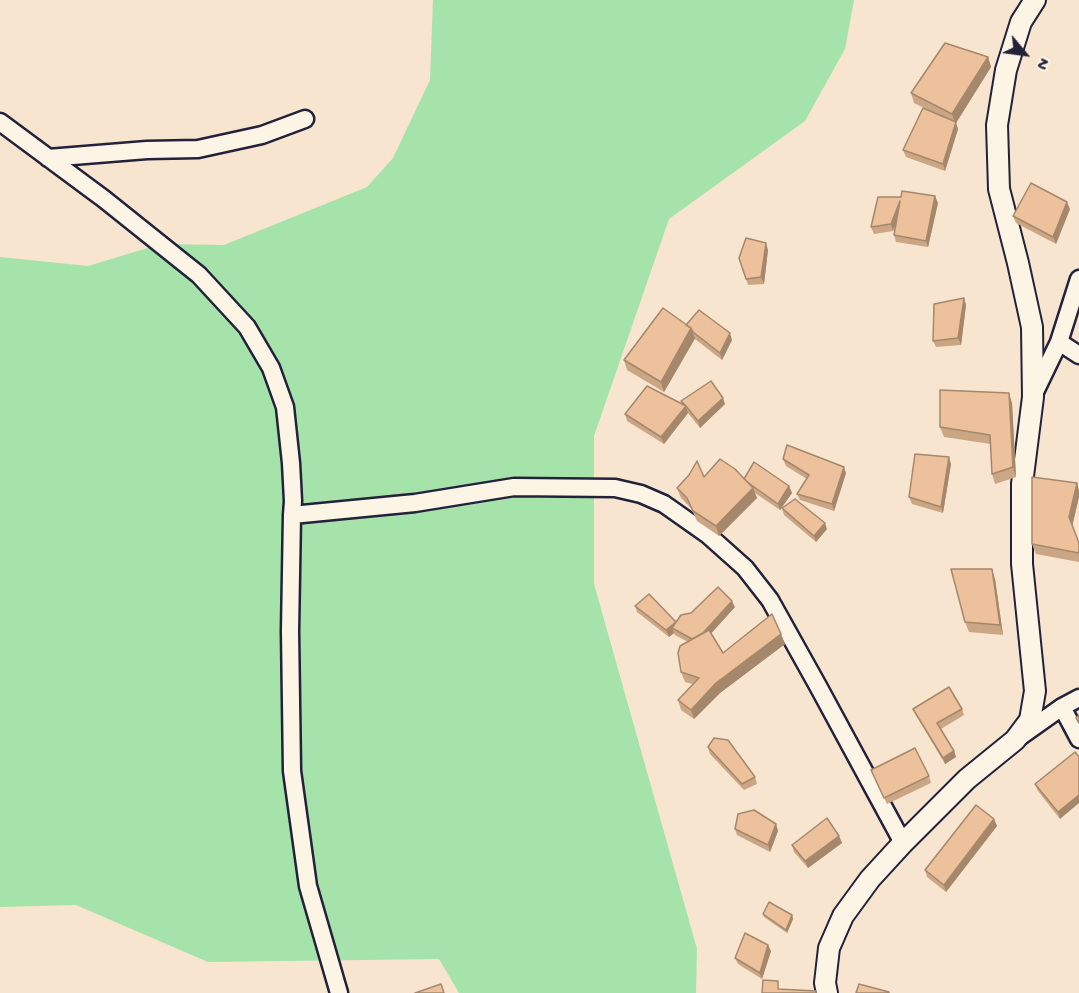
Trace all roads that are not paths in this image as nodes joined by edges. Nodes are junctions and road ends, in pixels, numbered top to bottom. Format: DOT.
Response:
graph roads {
  1 [pos="1035,0"];
  2 [pos="305,119"];
  3 [pos="0,122"];
  4 [pos="48,158"];
  5 [pos="1079,279"];
  6 [pos="1059,342"];
  7 [pos="1079,355"];
  8 [pos="1032,397"];
  9 [pos="292,516"];
  10 [pos="1079,698"];
  11 [pos="1062,707"];
  12 [pos="1079,739"];
  13 [pos="1015,740"];
  14 [pos="903,843"];
  15 [pos="339,993"];
  16 [pos="827,993"];
  1 -- 8 [label="street"];
  2 -- 4 [label="street"];
  3 -- 4 [label="street"];
  4 -- 9 [label="street"];
  5 -- 6 [label="street"];
  6 -- 7 [label="street"];
  6 -- 8 [label="street"];
  8 -- 13 [label="street"];
  9 -- 14 [label="street"];
  9 -- 15 [label="street"];
  10 -- 11 [label="street"];
  11 -- 12 [label="street"];
  11 -- 13 [label="street"];
  13 -- 14 [label="street"];
  14 -- 16 [label="street"];
}
